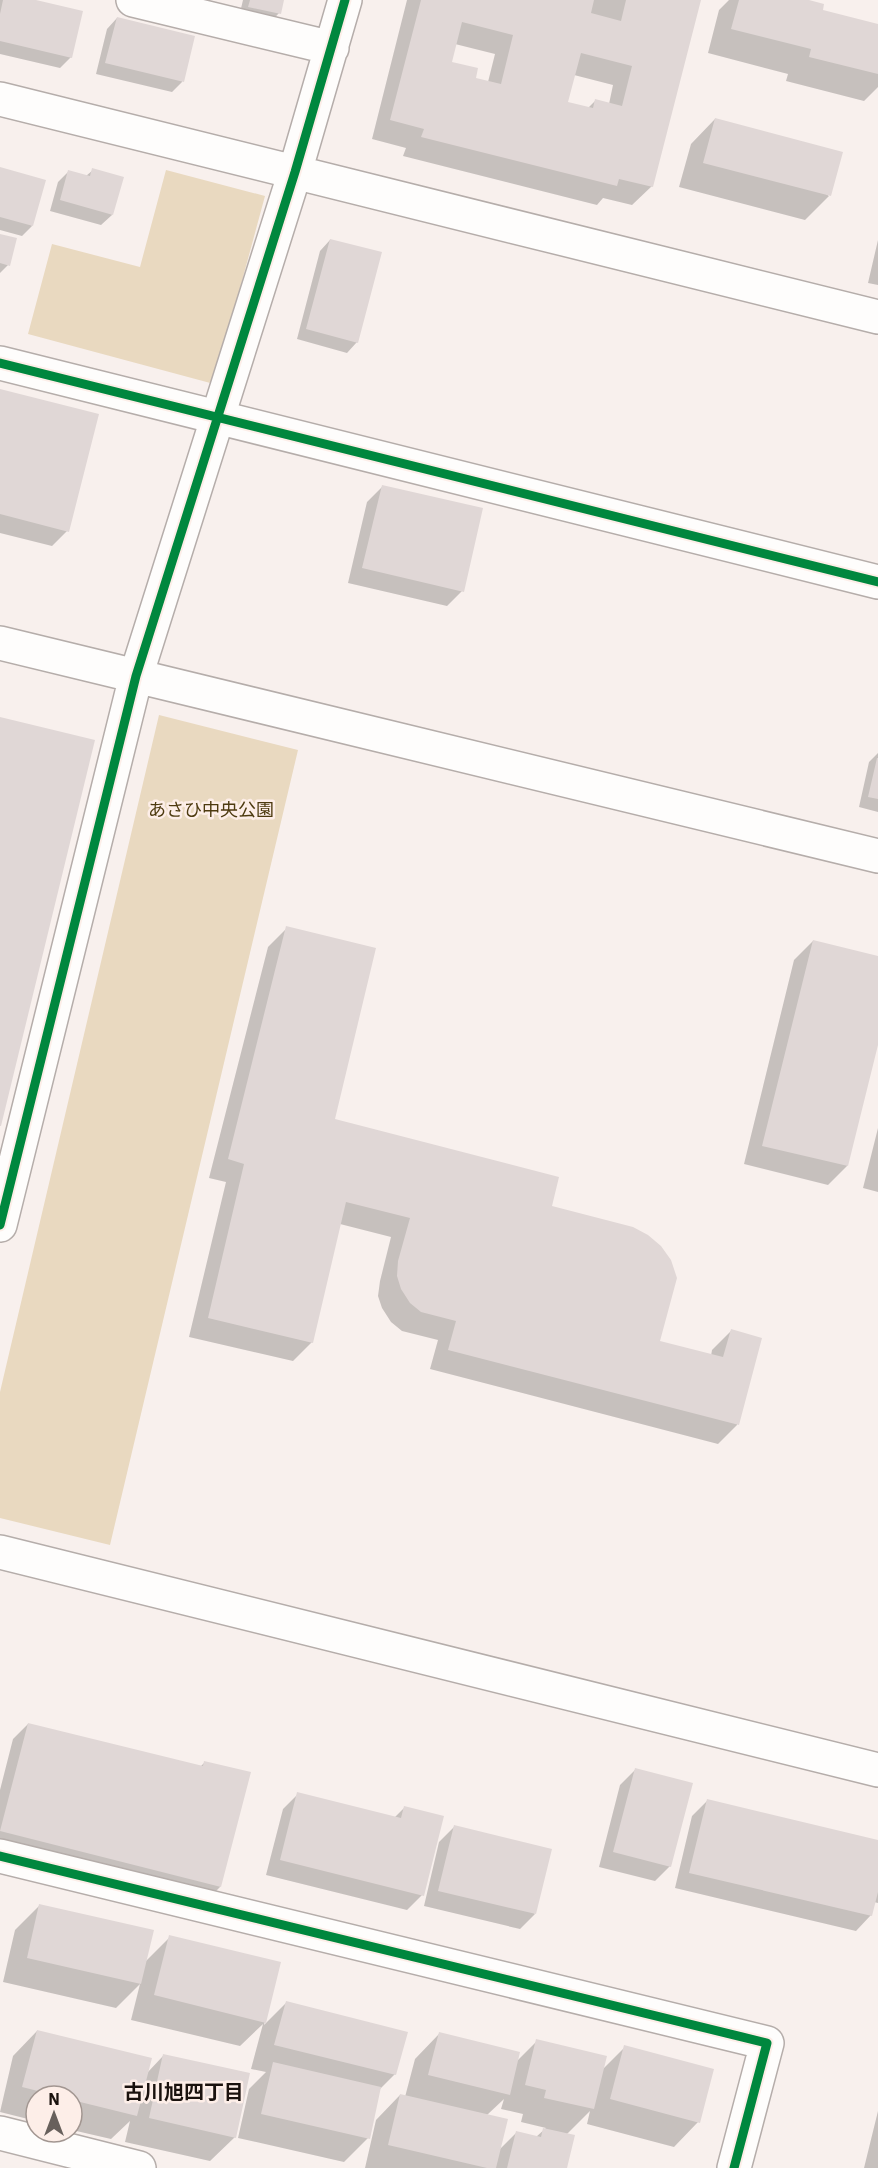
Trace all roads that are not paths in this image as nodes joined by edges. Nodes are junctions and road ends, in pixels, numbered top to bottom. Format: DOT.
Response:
graph roads {
  1 [pos="137,0"];
  2 [pos="345,0"];
  3 [pos="332,48"];
  4 [pos="0,99"];
  5 [pos="295,172"];
  6 [pos="878,317"];
  7 [pos="0,363"];
  8 [pos="216,418"];
  9 [pos="878,582"];
  10 [pos="0,643"];
  11 [pos="136,676"];
  12 [pos="878,856"];
  13 [pos="0,1225"];
  14 [pos="0,1552"];
  15 [pos="878,1770"];
  16 [pos="0,1856"];
  17 [pos="0,2133"];
  18 [pos="139,2168"];
  19 [pos="734,2168"];
  1 -- 3 [label="street"];
  2 -- 3 [label="street"];
  3 -- 5 [label="street"];
  4 -- 5 [label="street"];
  5 -- 6 [label="street"];
  5 -- 8 [label="street"];
  7 -- 8 [label="street"];
  8 -- 9 [label="street"];
  8 -- 11 [label="street"];
  10 -- 11 [label="street"];
  11 -- 12 [label="street"];
  11 -- 13 [label="street"];
  14 -- 15 [label="street"];
  16 -- 19 [label="street"];
  17 -- 18 [label="street"];
}
